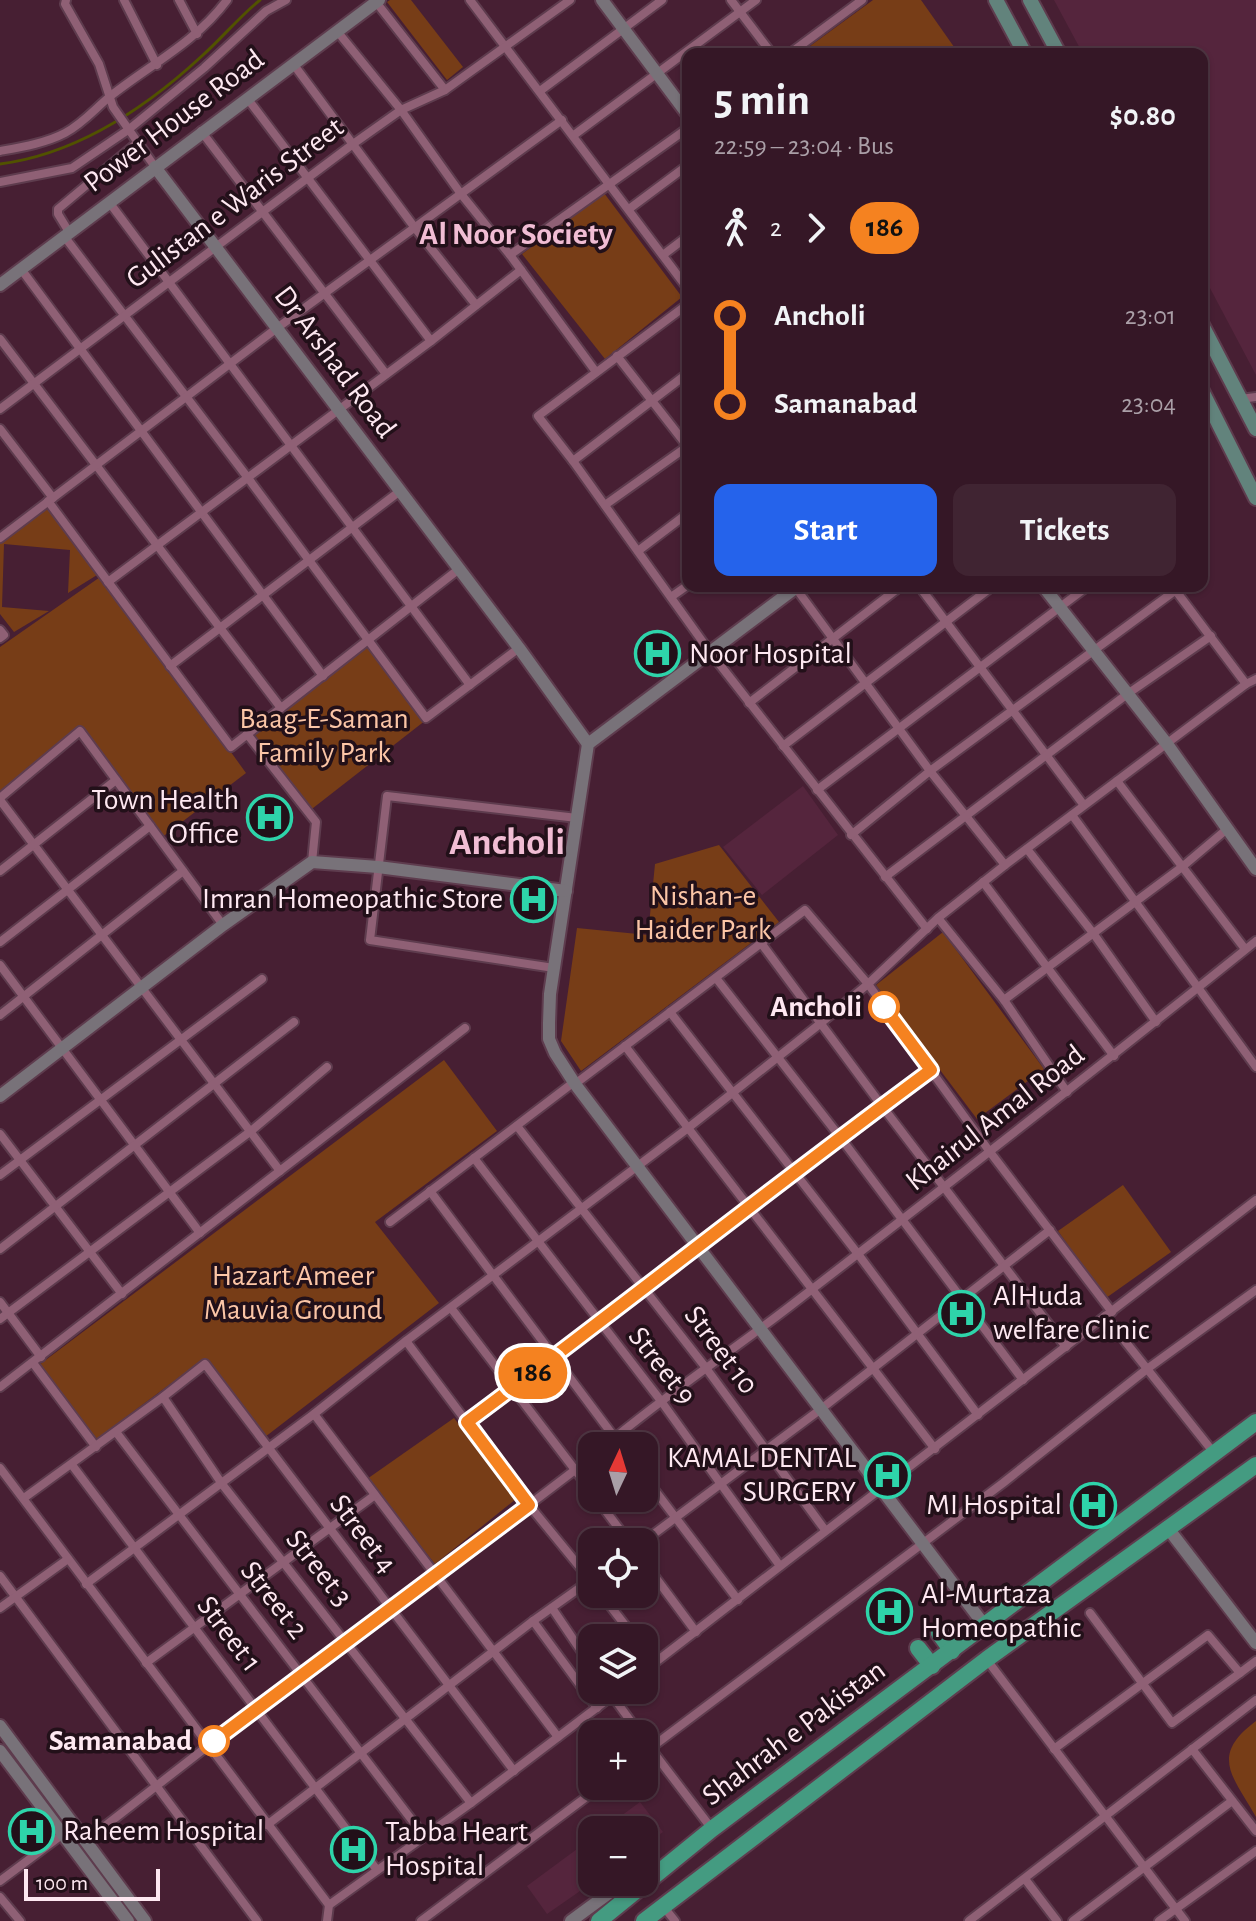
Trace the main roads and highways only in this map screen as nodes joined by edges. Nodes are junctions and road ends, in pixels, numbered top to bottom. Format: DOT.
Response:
graph roads {
  1 [pos="996,0"];
  2 [pos="1030,0"];
  3 [pos="1022,48"];
  4 [pos="1056,48"];
  5 [pos="1208,337"];
  6 [pos="1208,403"];
  7 [pos="1256,429"];
  8 [pos="1256,498"];
  9 [pos="1256,1422"];
  10 [pos="1256,1456"];
  11 [pos="1256,1465"];
  12 [pos="1240,1475"];
  13 [pos="1074,1556"];
  14 [pos="1069,1599"];
  15 [pos="939,1633"];
  16 [pos="918,1648"];
  17 [pos="952,1651"];
  18 [pos="932,1666"];
  19 [pos="599,1921"];
  20 [pos="644,1921"];
  1 -- 3 [label="main road"];
  2 -- 4 [label="main road"];
  5 -- 7 [label="main road"];
  6 -- 8 [label="main road"];
  9 -- 13 [label="highway, Shahrah e Pakistan"];
  10 -- 12 [label="highway"];
  11 -- 12 [label="highway"];
  12 -- 14 [label="highway, Shahrah e Pakistan"];
  13 -- 14 [label="highway"];
  13 -- 17 [label="highway, Shahrah e Pakistan"];
  14 -- 20 [label="highway, Shahrah e Pakistan"];
  15 -- 17 [label="highway"];
  16 -- 18 [label="highway"];
  17 -- 18 [label="highway, Shahrah e Pakistan"];
  18 -- 19 [label="highway, Shahrah e Pakistan"];
}
